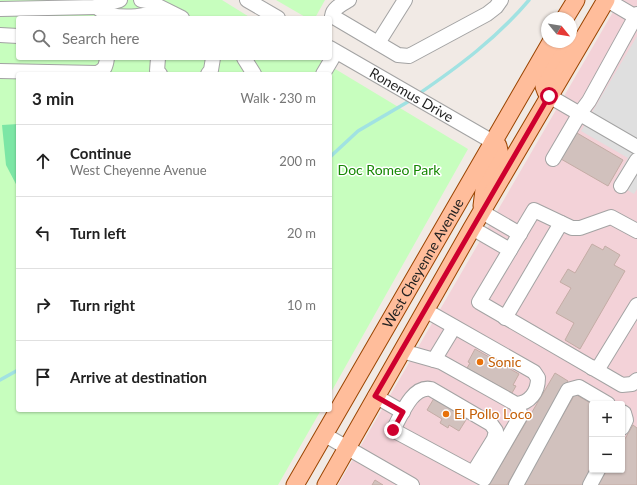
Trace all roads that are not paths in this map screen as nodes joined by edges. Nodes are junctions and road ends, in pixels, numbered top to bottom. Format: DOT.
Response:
graph roads {
  1 [pos="120,0"];
  2 [pos="141,0"];
  3 [pos="247,0"];
  4 [pos="349,0"];
  5 [pos="405,0"];
  6 [pos="576,0"];
  7 [pos="607,0"];
  8 [pos="494,2"];
  9 [pos="96,7"];
  10 [pos="0,9"];
  11 [pos="569,12"];
  12 [pos="160,13"];
  13 [pos="109,16"];
  14 [pos="173,16"];
  15 [pos="275,16"];
  16 [pos="636,16"];
  17 [pos="0,35"];
  18 [pos="16,36"];
  19 [pos="378,43"];
  20 [pos="548,48"];
  21 [pos="561,48"];
  22 [pos="333,50"];
  23 [pos="107,60"];
  24 [pos="158,60"];
  25 [pos="213,60"];
  26 [pos="245,60"];
  27 [pos="329,60"];
  28 [pos="0,71"];
  29 [pos="48,72"];
  30 [pos="99,72"];
  31 [pos="158,72"];
  32 [pos="210,72"];
  33 [pos="253,72"];
  34 [pos="324,72"];
  35 [pos="549,96"];
  36 [pos="580,114"];
  37 [pos="493,142"];
  38 [pos="637,147"];
  39 [pos="553,159"];
  40 [pos="637,160"];
  41 [pos="622,186"];
  42 [pos="482,212"];
  43 [pos="561,223"];
  44 [pos="472,228"];
  45 [pos="637,231"];
  46 [pos="520,234"];
  47 [pos="510,250"];
  48 [pos="637,305"];
  49 [pos="425,310"];
  50 [pos="505,318"];
  51 [pos="454,327"];
  52 [pos="402,351"];
  53 [pos="434,360"];
  54 [pos="592,368"];
  55 [pos="637,380"];
  56 [pos="375,396"];
  57 [pos="603,401"];
  58 [pos="516,404"];
  59 [pos="403,412"];
  60 [pos="325,435"];
  61 [pos="347,447"];
  62 [pos="596,473"];
  63 [pos="479,479"];
  64 [pos="295,485"];
  65 [pos="326,485"];
  66 [pos="412,485"];
  67 [pos="516,485"];
  68 [pos="590,485"];
  1 -- 9 [label="street"];
  2 -- 12 [label="street"];
  3 -- 15 [label="street"];
  4 -- 19 [label="street"];
  5 -- 19 [label="street"];
  6 -- 11 [label="main road"];
  7 -- 16 [label="street"];
  7 -- 35 [label="main road, West Cheyenne Avenue"];
  8 -- 19 [label="street"];
  9 -- 10 [label="street"];
  9 -- 13 [label="street"];
  12 -- 13 [label="street"];
  12 -- 14 [label="street"];
  16 -- 36 [label="street"];
  17 -- 18 [label="street"];
  20 -- 37 [label="main road, West Cheyenne Avenue"];
  21 -- 35 [label="main road"];
  22 -- 37 [label="street, Ronemus Drive"];
  23 -- 30 [label="street"];
  24 -- 31 [label="street"];
  25 -- 32 [label="street"];
  26 -- 33 [label="street"];
  27 -- 34 [label="street"];
  28 -- 29 [label="street"];
  35 -- 36 [label="street"];
  35 -- 42 [label="main road, West Cheyenne Avenue"];
  36 -- 38 [label="street"];
  36 -- 39 [label="street"];
  37 -- 42 [label="main road"];
  37 -- 60 [label="main road, West Cheyenne Avenue"];
  40 -- 41 [label="street"];
  42 -- 44 [label="main road, West Cheyenne Avenue"];
  42 -- 46 [label="street"];
  43 -- 45 [label="street"];
  43 -- 46 [label="street"];
  43 -- 50 [label="street"];
  44 -- 47 [label="street"];
  44 -- 49 [label="main road, West Cheyenne Avenue"];
  46 -- 47 [label="street"];
  47 -- 50 [label="street"];
  48 -- 54 [label="street"];
  49 -- 51 [label="street"];
  49 -- 52 [label="main road, West Cheyenne Avenue"];
  50 -- 54 [label="street"];
  51 -- 53 [label="street"];
  51 -- 58 [label="street"];
  52 -- 53 [label="street"];
  52 -- 56 [label="main road, West Cheyenne Avenue"];
  53 -- 58 [label="street"];
  54 -- 55 [label="street"];
  56 -- 59 [label="street"];
  56 -- 61 [label="main road, West Cheyenne Avenue"];
  57 -- 67 [label="street"];
  58 -- 63 [label="street"];
  59 -- 63 [label="street"];
  59 -- 63 [label="street"];
  60 -- 61 [label="street"];
  60 -- 64 [label="main road, West Cheyenne Avenue"];
  61 -- 65 [label="main road, West Cheyenne Avenue"];
  61 -- 66 [label="street"];
  62 -- 68 [label="street"];
}
